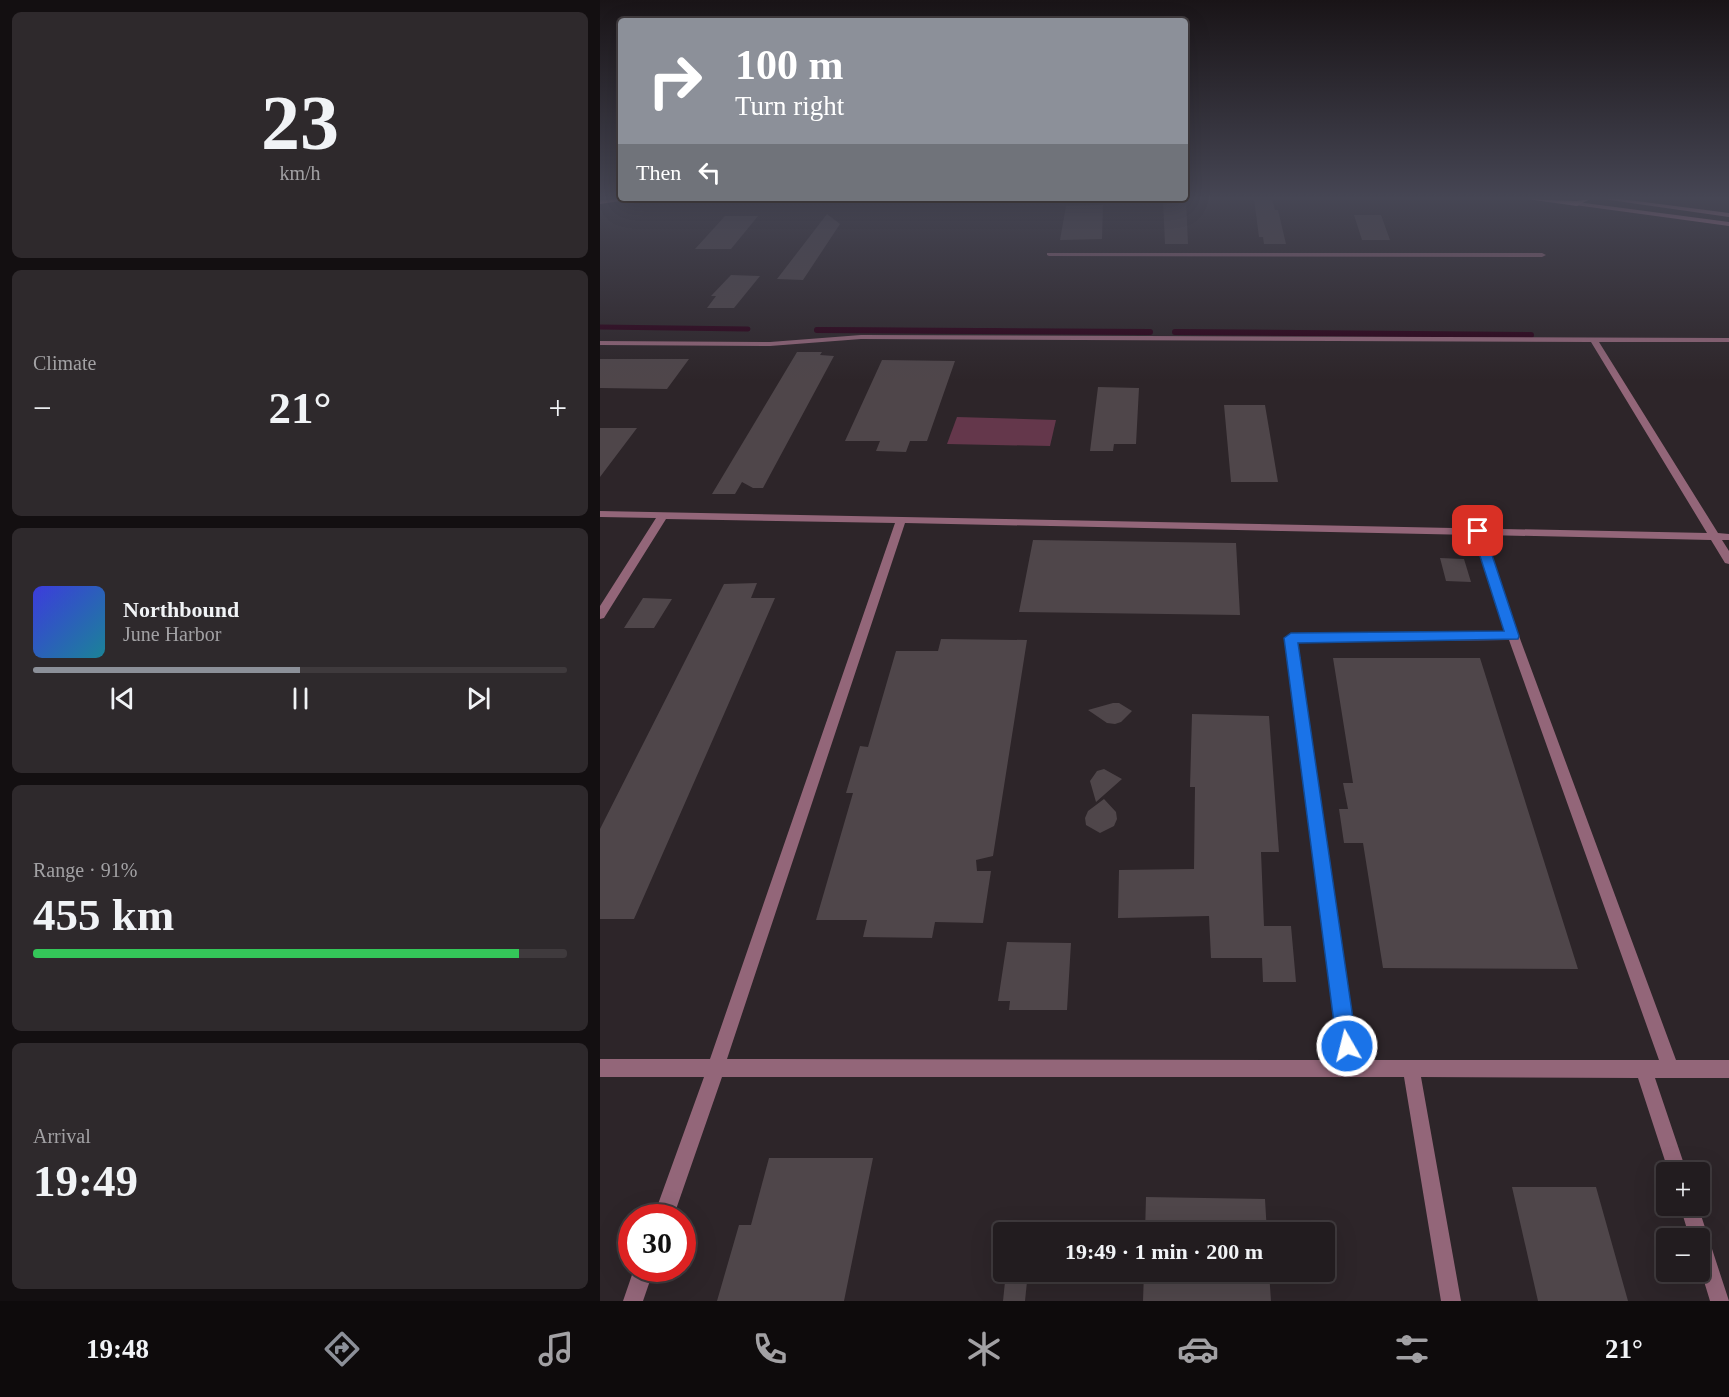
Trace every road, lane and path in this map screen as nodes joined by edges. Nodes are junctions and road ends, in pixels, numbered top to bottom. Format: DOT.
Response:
graph roads {
  1 [pos="1594,340"];
  2 [pos="1729,340"];
  3 [pos="600,343"];
  4 [pos="600,514"];
  5 [pos="664,514"];
  6 [pos="901,520"];
  7 [pos="1478,531"];
  8 [pos="1714,536"];
  9 [pos="1729,537"];
  10 [pos="1729,560"];
  11 [pos="600,615"];
  12 [pos="1513,636"];
  13 [pos="600,1068"];
  14 [pos="716,1068"];
  15 [pos="1350,1069"];
  16 [pos="1411,1069"];
  17 [pos="1671,1069"];
  18 [pos="1729,1069"];
  19 [pos="1644,1070"];
  20 [pos="1674,1162"];
  21 [pos="668,1204"];
  22 [pos="1692,1216"];
  23 [pos="640,1282"];
  24 [pos="633,1301"];
  25 [pos="1451,1301"];
  26 [pos="1720,1301"];
  1 -- 2 [label="street"];
  1 -- 3 [label="street"];
  1 -- 8 [label="street"];
  4 -- 5 [label="street"];
  5 -- 6 [label="street"];
  5 -- 11 [label="street"];
  6 -- 7 [label="street"];
  6 -- 14 [label="street"];
  7 -- 8 [label="street"];
  7 -- 12 [label="street"];
  8 -- 9 [label="street"];
  8 -- 10 [label="street"];
  12 -- 15 [label="street"];
  12 -- 17 [label="street"];
  13 -- 14 [label="street"];
  14 -- 15 [label="street"];
  14 -- 21 [label="street"];
  15 -- 16 [label="street"];
  16 -- 19 [label="street"];
  16 -- 25 [label="street"];
  17 -- 18 [label="street"];
  17 -- 19 [label="street"];
  19 -- 20 [label="street"];
  22 -- 26 [label="street"];
  23 -- 24 [label="street"];
}
